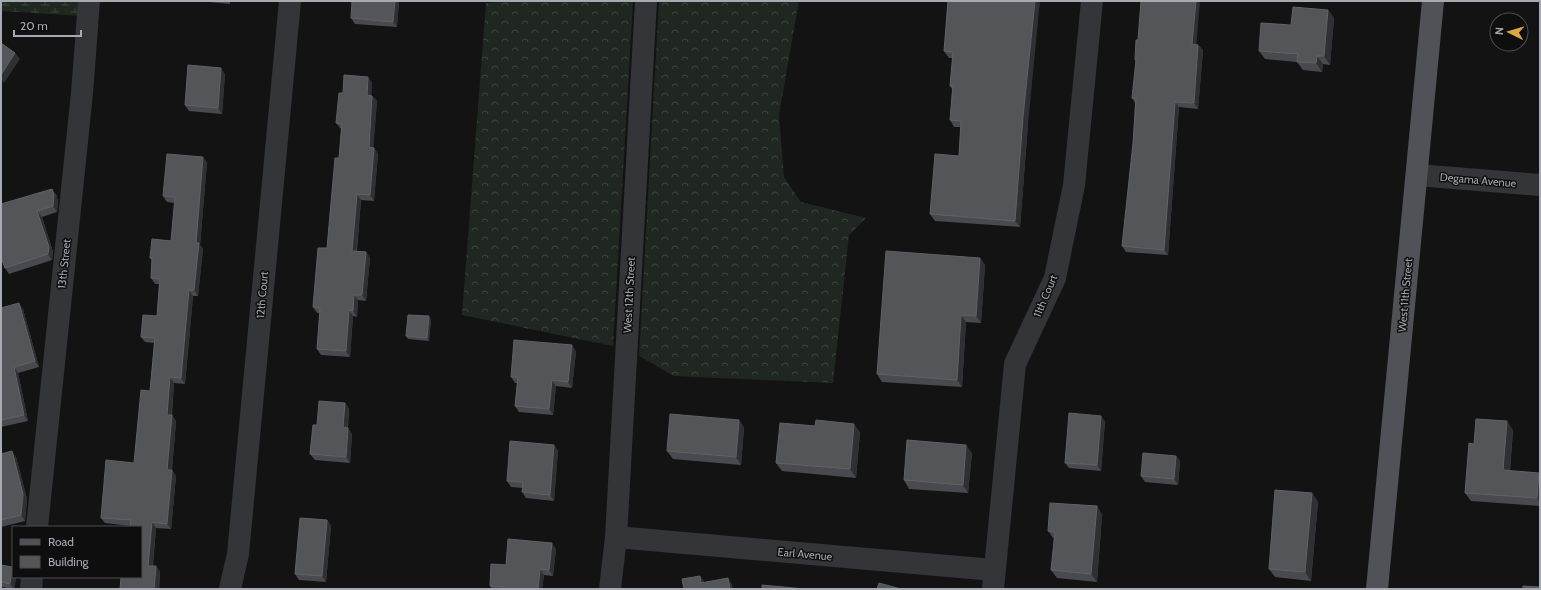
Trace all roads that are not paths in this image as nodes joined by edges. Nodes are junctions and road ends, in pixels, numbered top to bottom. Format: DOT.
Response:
graph roads {
  1 [pos="89,1"];
  2 [pos="290,1"];
  3 [pos="646,1"];
  4 [pos="1092,1"];
  5 [pos="1433,1"];
  6 [pos="1417,175"];
  7 [pos="1540,185"];
  8 [pos="37,526"];
  9 [pos="616,537"];
  10 [pos="32,578"];
  11 [pos="993,580"];
  12 [pos="31,589"];
  13 [pos="230,589"];
  14 [pos="610,589"];
  15 [pos="1377,589"];
  1 -- 8 [label="street, 13th Street"];
  2 -- 13 [label="street, 12th Court"];
  3 -- 9 [label="street, West 12th Street"];
  4 -- 11 [label="street, 11th Court"];
  5 -- 6 [label="main road, West 11th Street"];
  6 -- 7 [label="street, Degama Avenue"];
  6 -- 15 [label="main road, West 11th Street"];
  9 -- 11 [label="street, Earl Avenue"];
  9 -- 14 [label="street, West 12th Street"];
  10 -- 12 [label="street"];
}
